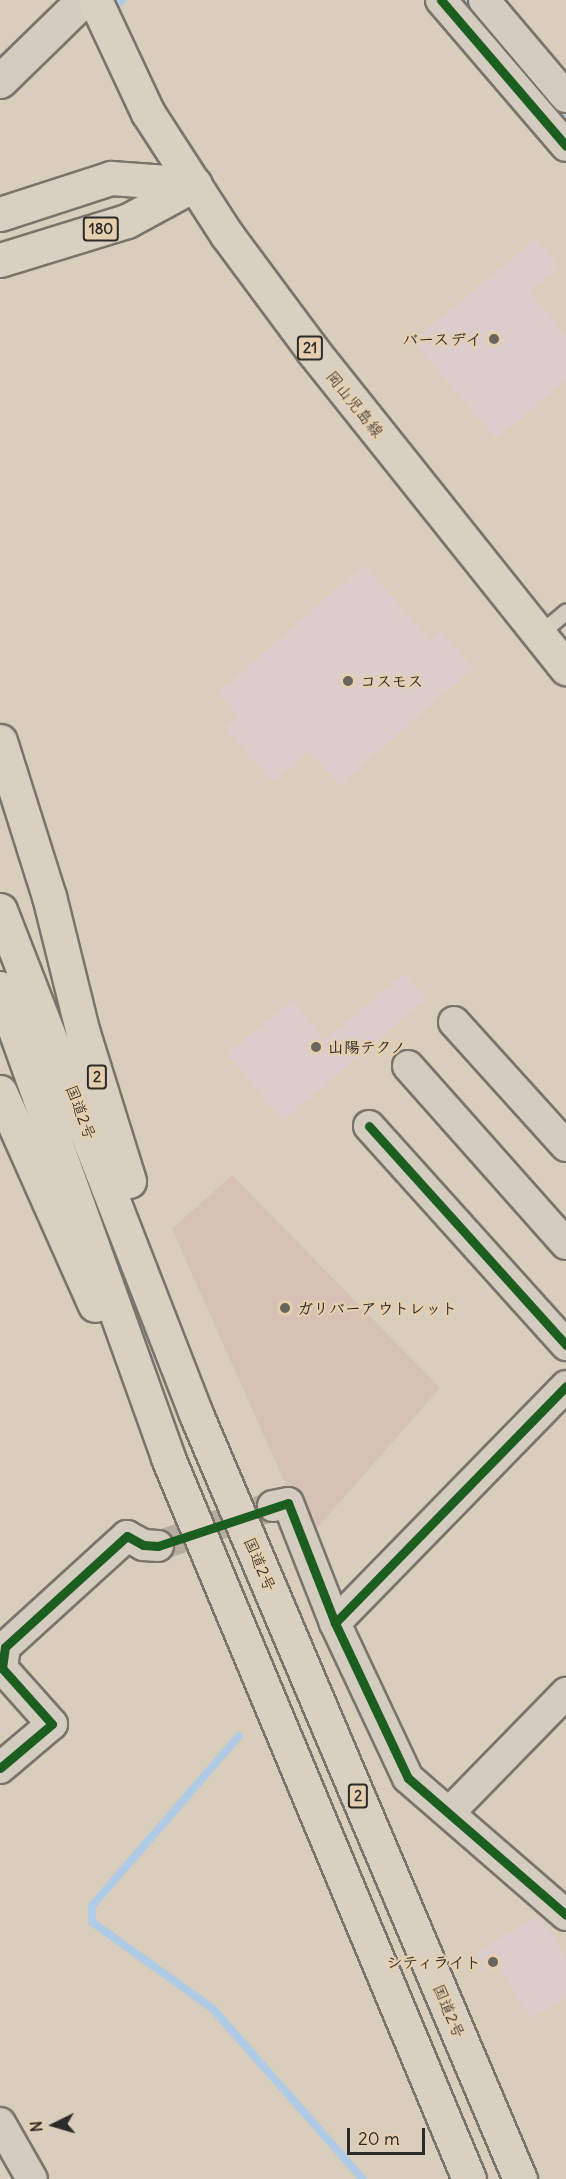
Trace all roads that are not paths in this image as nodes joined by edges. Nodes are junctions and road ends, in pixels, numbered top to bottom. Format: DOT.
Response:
graph roads {
  1 [pos="83,0"];
  2 [pos="95,0"];
  3 [pos="441,0"];
  4 [pos="484,0"];
  5 [pos="0,81"];
  6 [pos="559,110"];
  7 [pos="566,146"];
  8 [pos="195,184"];
  9 [pos="0,214"];
  10 [pos="0,260"];
  11 [pos="566,611"];
  12 [pos="539,634"];
  13 [pos="566,668"];
  14 [pos="0,741"];
  15 [pos="0,910"];
  16 [pos="0,988"];
  17 [pos="454,1022"];
  18 [pos="408,1066"];
  19 [pos="0,1092"];
  20 [pos="369,1126"];
  21 [pos="566,1146"];
  22 [pos="566,1244"];
  23 [pos="566,1345"];
  24 [pos="566,1386"];
  25 [pos="196,1414"];
  26 [pos="168,1458"];
  27 [pos="273,1506"];
  28 [pos="158,1546"];
  29 [pos="335,1623"];
  30 [pos="561,1708"];
  31 [pos="0,1768"];
  32 [pos="449,1813"];
  33 [pos="566,1915"];
  34 [pos="0,2123"];
  35 [pos="32,2179"];
  36 [pos="469,2179"];
  37 [pos="520,2179"];
  1 -- 5 [label="street"];
  2 -- 8 [label="main road, 岡山児島線 / 21"];
  3 -- 6 [label="street"];
  4 -- 6 [label="street"];
  6 -- 7 [label="street"];
  8 -- 9 [label="main road"];
  8 -- 10 [label="main road, 180"];
  8 -- 12 [label="main road, 岡山児島線 / 21"];
  11 -- 12 [label="lane"];
  12 -- 13 [label="main road, 岡山児島線 / 21"];
  14 -- 25 [label="main road, 2"];
  15 -- 25 [label="main road, 国道2号 / 2"];
  16 -- 26 [label="main road, 国道2号"];
  17 -- 21 [label="street"];
  18 -- 22 [label="street"];
  19 -- 26 [label="main road"];
  20 -- 23 [label="street"];
  24 -- 29 [label="street"];
  25 -- 37 [label="main road, 国道2号 / 2"];
  26 -- 36 [label="main road, 国道2号"];
  27 -- 29 [label="street"];
  28 -- 31 [label="street"];
  29 -- 32 [label="street"];
  30 -- 32 [label="street"];
  32 -- 33 [label="street"];
  34 -- 35 [label="street"];
}
